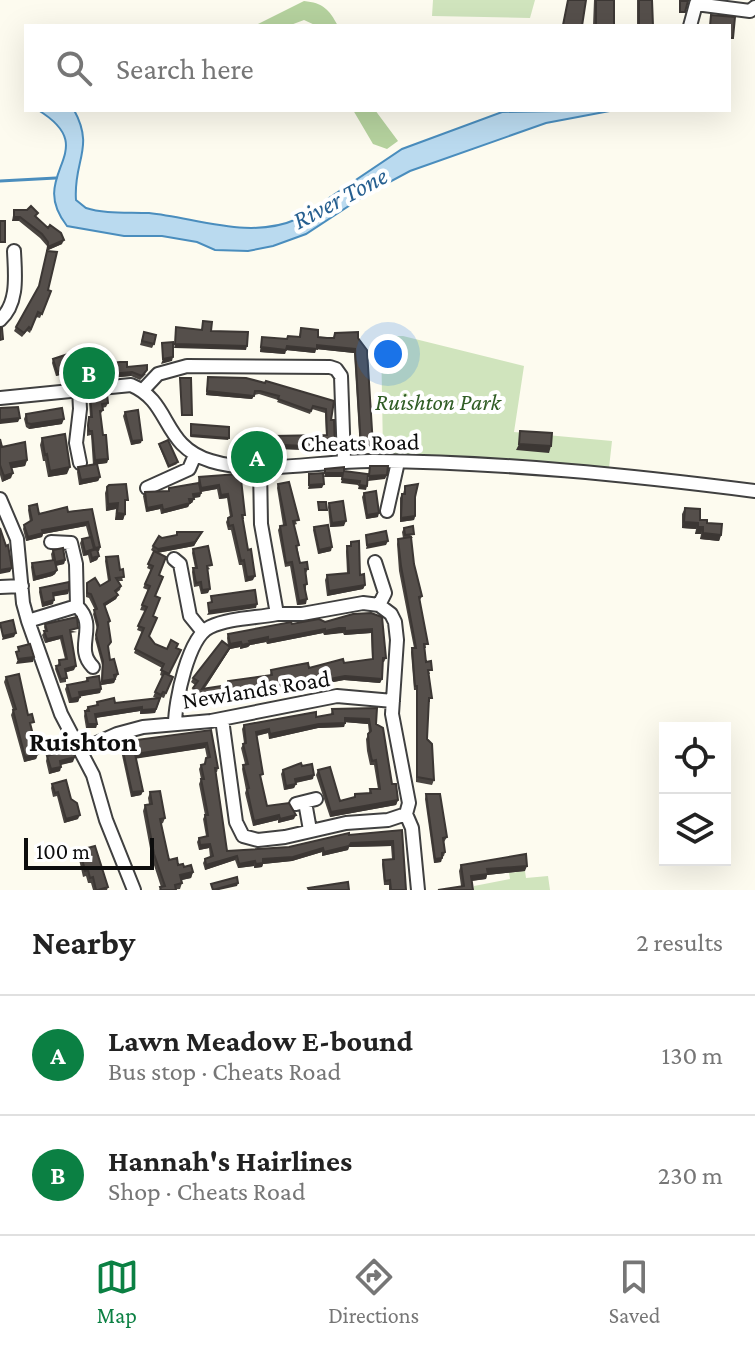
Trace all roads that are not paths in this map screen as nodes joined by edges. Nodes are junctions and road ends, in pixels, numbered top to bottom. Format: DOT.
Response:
graph roads {
  1 [pos="755,7"];
  2 [pos="691,24"];
  3 [pos="19,259"];
  4 [pos="0,320"];
  5 [pos="79,389"];
  6 [pos="143,390"];
  7 [pos="0,398"];
  8 [pos="195,455"];
  9 [pos="82,457"];
  10 [pos="344,461"];
  11 [pos="398,462"];
  12 [pos="260,466"];
  13 [pos="147,488"];
  14 [pos="755,491"];
  15 [pos="0,499"];
  16 [pos="387,511"];
  17 [pos="51,542"];
  18 [pos="180,560"];
  19 [pos="377,561"];
  20 [pos="22,586"];
  21 [pos="0,587"];
  22 [pos="379,605"];
  23 [pos="77,606"];
  24 [pos="277,614"];
  25 [pos="28,621"];
  26 [pos="203,632"];
  27 [pos="85,663"];
  28 [pos="393,701"];
  29 [pos="222,719"];
  30 [pos="175,724"];
  31 [pos="81,750"];
  32 [pos="305,801"];
  33 [pos="406,814"];
  34 [pos="310,830"];
  35 [pos="134,890"];
  36 [pos="418,890"];
  1 -- 2 [label="street"];
  3 -- 4 [label="street"];
  5 -- 6 [label="street"];
  5 -- 7 [label="street"];
  5 -- 9 [label="street"];
  6 -- 8 [label="street"];
  6 -- 10 [label="street"];
  8 -- 12 [label="street, Cheats Road"];
  8 -- 13 [label="street"];
  10 -- 11 [label="street, Cheats Road"];
  10 -- 12 [label="street, Cheats Road"];
  11 -- 14 [label="street, Cheats Road"];
  11 -- 16 [label="street"];
  12 -- 24 [label="street"];
  15 -- 20 [label="street"];
  17 -- 23 [label="street"];
  18 -- 26 [label="street"];
  19 -- 22 [label="street"];
  20 -- 21 [label="street"];
  20 -- 25 [label="street"];
  22 -- 24 [label="street"];
  22 -- 28 [label="street"];
  23 -- 25 [label="street"];
  23 -- 27 [label="street"];
  24 -- 26 [label="street"];
  25 -- 31 [label="street"];
  26 -- 30 [label="street"];
  28 -- 29 [label="street, Newlands Road"];
  28 -- 33 [label="street"];
  29 -- 30 [label="street, Newlands Road"];
  29 -- 34 [label="street"];
  30 -- 31 [label="street, Newlands Road"];
  31 -- 35 [label="street"];
  32 -- 34 [label="street"];
  33 -- 34 [label="street"];
  33 -- 36 [label="street"];
}
